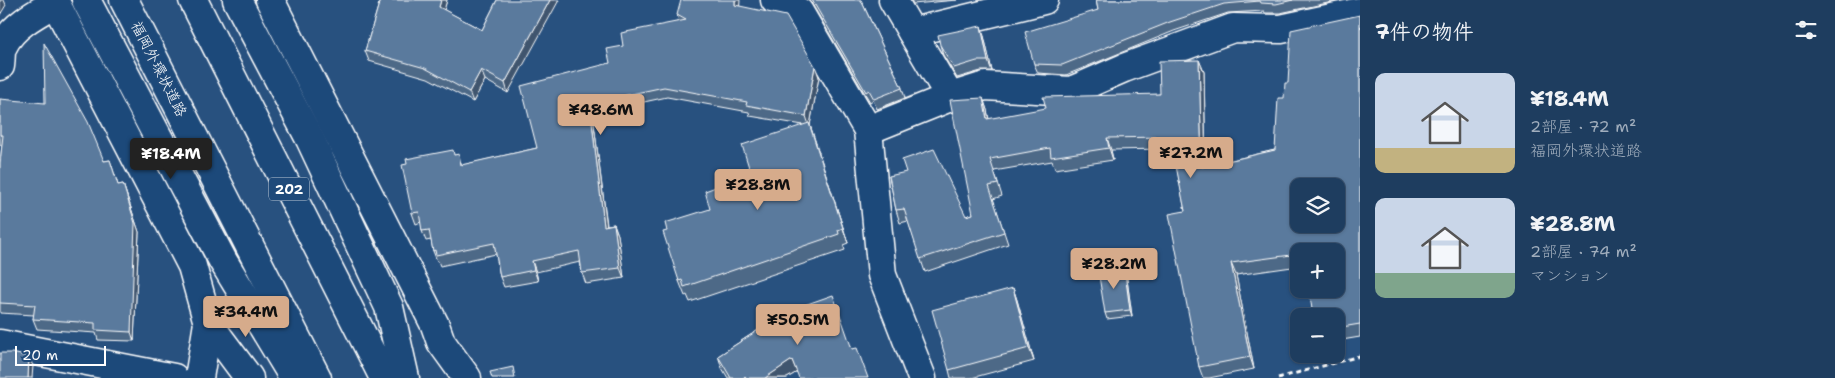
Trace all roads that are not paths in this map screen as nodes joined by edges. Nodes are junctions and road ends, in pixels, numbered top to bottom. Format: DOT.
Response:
graph roads {
  1 [pos="86,0"];
  2 [pos="124,0"];
  3 [pos="135,0"];
  4 [pos="189,0"];
  5 [pos="193,0"];
  6 [pos="236,0"];
  7 [pos="270,0"];
  8 [pos="775,0"];
  9 [pos="893,0"];
  10 [pos="1044,0"];
  11 [pos="54,1"];
  12 [pos="1360,12"];
  13 [pos="912,32"];
  14 [pos="0,66"];
  15 [pos="950,97"];
  16 [pos="868,130"];
  17 [pos="208,324"];
  18 [pos="0,344"];
  19 [pos="174,378"];
  20 [pos="199,378"];
  21 [pos="249,378"];
  22 [pos="294,378"];
  23 [pos="317,378"];
  24 [pos="323,378"];
  25 [pos="378,378"];
  26 [pos="384,378"];
  27 [pos="405,378"];
  28 [pos="467,378"];
  29 [pos="922,378"];
  1 -- 22 [label="main road"];
  2 -- 23 [label="main road, 福岡外環状道路"];
  3 -- 24 [label="main road"];
  4 -- 25 [label="main road"];
  5 -- 26 [label="main road, 202"];
  6 -- 27 [label="main road"];
  7 -- 28 [label="main road"];
  8 -- 16 [label="main road"];
  9 -- 13 [label="main road"];
  10 -- 13 [label="main road"];
  11 -- 14 [label="main road"];
  11 -- 17 [label="main road"];
  12 -- 15 [label="main road"];
  13 -- 15 [label="main road"];
  15 -- 16 [label="main road"];
  16 -- 29 [label="main road"];
  17 -- 20 [label="main road"];
  17 -- 21 [label="main road"];
  18 -- 19 [label="main road"];
}
